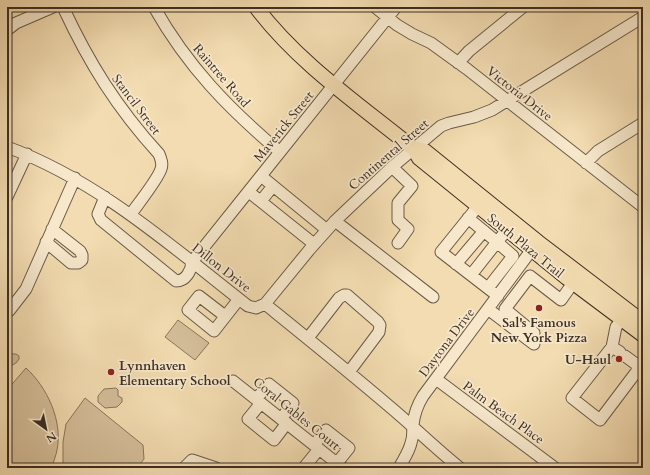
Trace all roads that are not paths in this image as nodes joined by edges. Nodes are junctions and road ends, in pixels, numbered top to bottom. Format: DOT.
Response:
graph roads {
  1 [pos="53,7"];
  2 [pos="63,7"];
  3 [pos="154,7"];
  4 [pos="256,7"];
  5 [pos="375,7"];
  6 [pos="396,7"];
  7 [pos="523,7"];
  8 [pos="388,17"];
  9 [pos="643,17"];
  10 [pos="7,30"];
  11 [pos="458,62"];
  12 [pos="334,85"];
  13 [pos="507,101"];
  14 [pos="643,123"];
  15 [pos="7,147"];
  16 [pos="414,149"];
  17 [pos="280,152"];
  18 [pos="27,154"];
  19 [pos="586,163"];
  20 [pos="392,167"];
  21 [pos="261,176"];
  22 [pos="74,178"];
  23 [pos="273,186"];
  24 [pos="249,192"];
  25 [pos="105,197"];
  26 [pos="7,198"];
  27 [pos="261,201"];
  28 [pos="481,202"];
  29 [pos="643,207"];
  30 [pos="131,214"];
  31 [pos="468,218"];
  32 [pos="316,221"];
  33 [pos="335,221"];
  34 [pos="511,226"];
  35 [pos="52,228"];
  36 [pos="327,230"];
  37 [pos="484,231"];
  38 [pos="304,236"];
  39 [pos="46,242"];
  40 [pos="497,242"];
  41 [pos="398,243"];
  42 [pos="314,244"];
  43 [pos="535,246"];
  44 [pos="192,262"];
  45 [pos="456,264"];
  46 [pos="471,275"];
  47 [pos="573,283"];
  48 [pos="488,288"];
  49 [pos="498,296"];
  50 [pos="433,297"];
  51 [pos="239,299"];
  52 [pos="265,304"];
  53 [pos="488,309"];
  54 [pos="9,311"];
  55 [pos="624,314"];
  56 [pos="225,316"];
  57 [pos="507,318"];
  58 [pos="643,322"];
  59 [pos="643,335"];
  60 [pos="308,338"];
  61 [pos="532,342"];
  62 [pos="619,351"];
  63 [pos="641,364"];
  64 [pos="349,372"];
  65 [pos="436,379"];
  66 [pos="233,381"];
  67 [pos="259,401"];
  68 [pos="284,421"];
  69 [pos="412,426"];
  70 [pos="317,447"];
  71 [pos="340,466"];
  72 [pos="184,468"];
  73 [pos="216,468"];
  74 [pos="310,468"];
  75 [pos="399,468"];
  76 [pos="460,468"];
  77 [pos="555,468"];
  1 -- 10 [label="street"];
  2 -- 30 [label="street, Stancil Street"];
  3 -- 17 [label="street, Raintree Road"];
  4 -- 12 [label="main road, South Plaza Trail"];
  5 -- 8 [label="street, Victoria Drive"];
  6 -- 8 [label="street, Maverick Street"];
  7 -- 11 [label="street"];
  8 -- 11 [label="street, Victoria Drive"];
  8 -- 12 [label="street, Maverick Street"];
  9 -- 13 [label="street, Continental Street"];
  11 -- 13 [label="street, Victoria Drive"];
  12 -- 16 [label="main road, South Plaza Trail"];
  12 -- 17 [label="street, Maverick Street"];
  13 -- 16 [label="street, Continental Street"];
  13 -- 19 [label="street, Victoria Drive"];
  14 -- 19 [label="street"];
  15 -- 18 [label="street, Dillon Drive"];
  16 -- 20 [label="street, Continental Street"];
  16 -- 28 [label="main road, South Plaza Trail"];
  17 -- 21 [label="street, Maverick Street"];
  18 -- 22 [label="street, Dillon Drive"];
  18 -- 26 [label="street"];
  19 -- 29 [label="street, Victoria Drive"];
  20 -- 33 [label="street, Continental Street"];
  20 -- 41 [label="street"];
  21 -- 23 [label="street"];
  21 -- 24 [label="street, Maverick Street"];
  22 -- 25 [label="street, Dillon Drive"];
  22 -- 35 [label="street"];
  23 -- 27 [label="street"];
  23 -- 32 [label="street"];
  24 -- 27 [label="street"];
  24 -- 44 [label="street, Maverick Street"];
  25 -- 30 [label="street, Dillon Drive"];
  25 -- 44 [label="street, Maverick Street"];
  27 -- 38 [label="street"];
  28 -- 31 [label="street"];
  28 -- 34 [label="main road, South Plaza Trail"];
  30 -- 44 [label="street, Dillon Drive"];
  31 -- 37 [label="street"];
  31 -- 45 [label="street"];
  32 -- 36 [label="street"];
  32 -- 38 [label="street"];
  33 -- 36 [label="street, Continental Street"];
  33 -- 50 [label="street"];
  34 -- 40 [label="street"];
  34 -- 43 [label="main road, South Plaza Trail"];
  35 -- 39 [label="street"];
  35 -- 39 [label="street"];
  36 -- 42 [label="street, Continental Street"];
  37 -- 40 [label="street"];
  37 -- 45 [label="street"];
  38 -- 42 [label="street"];
  39 -- 54 [label="street"];
  40 -- 46 [label="street"];
  40 -- 48 [label="street"];
  42 -- 52 [label="street, Continental Street"];
  43 -- 47 [label="main road, South Plaza Trail"];
  43 -- 49 [label="street, Daytona Drive"];
  43 -- 55 [label="main road, South Plaza Trail"];
  44 -- 51 [label="street, Dillon Drive"];
  45 -- 46 [label="street"];
  46 -- 48 [label="street"];
  47 -- 55 [label="main road, South Plaza Trail"];
  47 -- 57 [label="street"];
  48 -- 49 [label="street"];
  49 -- 53 [label="street, Daytona Drive"];
  51 -- 52 [label="street, Dillon Drive"];
  51 -- 56 [label="street"];
  52 -- 60 [label="street"];
  53 -- 57 [label="street"];
  53 -- 65 [label="street, Daytona Drive"];
  55 -- 58 [label="main road, South Plaza Trail"];
  55 -- 59 [label="main road, South Plaza Trail"];
  55 -- 62 [label="street"];
  57 -- 61 [label="street"];
  60 -- 64 [label="street"];
  60 -- 64 [label="street"];
  62 -- 63 [label="street"];
  62 -- 63 [label="street"];
  64 -- 69 [label="street"];
  65 -- 69 [label="street, Daytona Drive"];
  65 -- 77 [label="street, Palm Beach Place"];
  66 -- 67 [label="street, Coral Gables Court"];
  67 -- 68 [label="street, Coral Gables Court"];
  67 -- 68 [label="street"];
  67 -- 68 [label="street"];
  68 -- 70 [label="street, Coral Gables Court"];
  69 -- 75 [label="street, Daytona Drive"];
  69 -- 76 [label="street"];
  70 -- 71 [label="street, Coral Gables Court"];
  70 -- 71 [label="street"];
  70 -- 74 [label="street"];
  72 -- 73 [label="street"];
}
